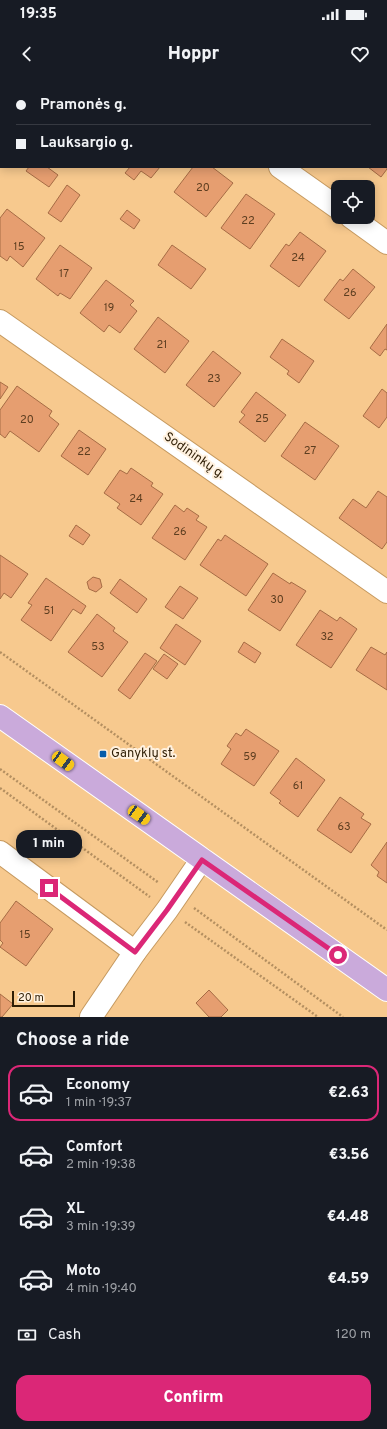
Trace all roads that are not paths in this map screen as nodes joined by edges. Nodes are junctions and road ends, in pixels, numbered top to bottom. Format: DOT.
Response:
graph roads {
  1 [pos="281,168"];
  2 [pos="331,203"];
  3 [pos="361,224"];
  4 [pos="387,243"];
  5 [pos="0,321"];
  6 [pos="387,592"];
  7 [pos="0,716"];
  8 [pos="0,852"];
  9 [pos="202,860"];
  10 [pos="135,952"];
  11 [pos="387,990"];
  12 [pos="91,1017"];
  1 -- 2 [label="street"];
  3 -- 4 [label="street"];
  5 -- 6 [label="street, Sodininkų g."];
  7 -- 9 [label="main road"];
  8 -- 10 [label="street"];
  9 -- 10 [label="street"];
  9 -- 11 [label="main road"];
  10 -- 12 [label="street"];
}
